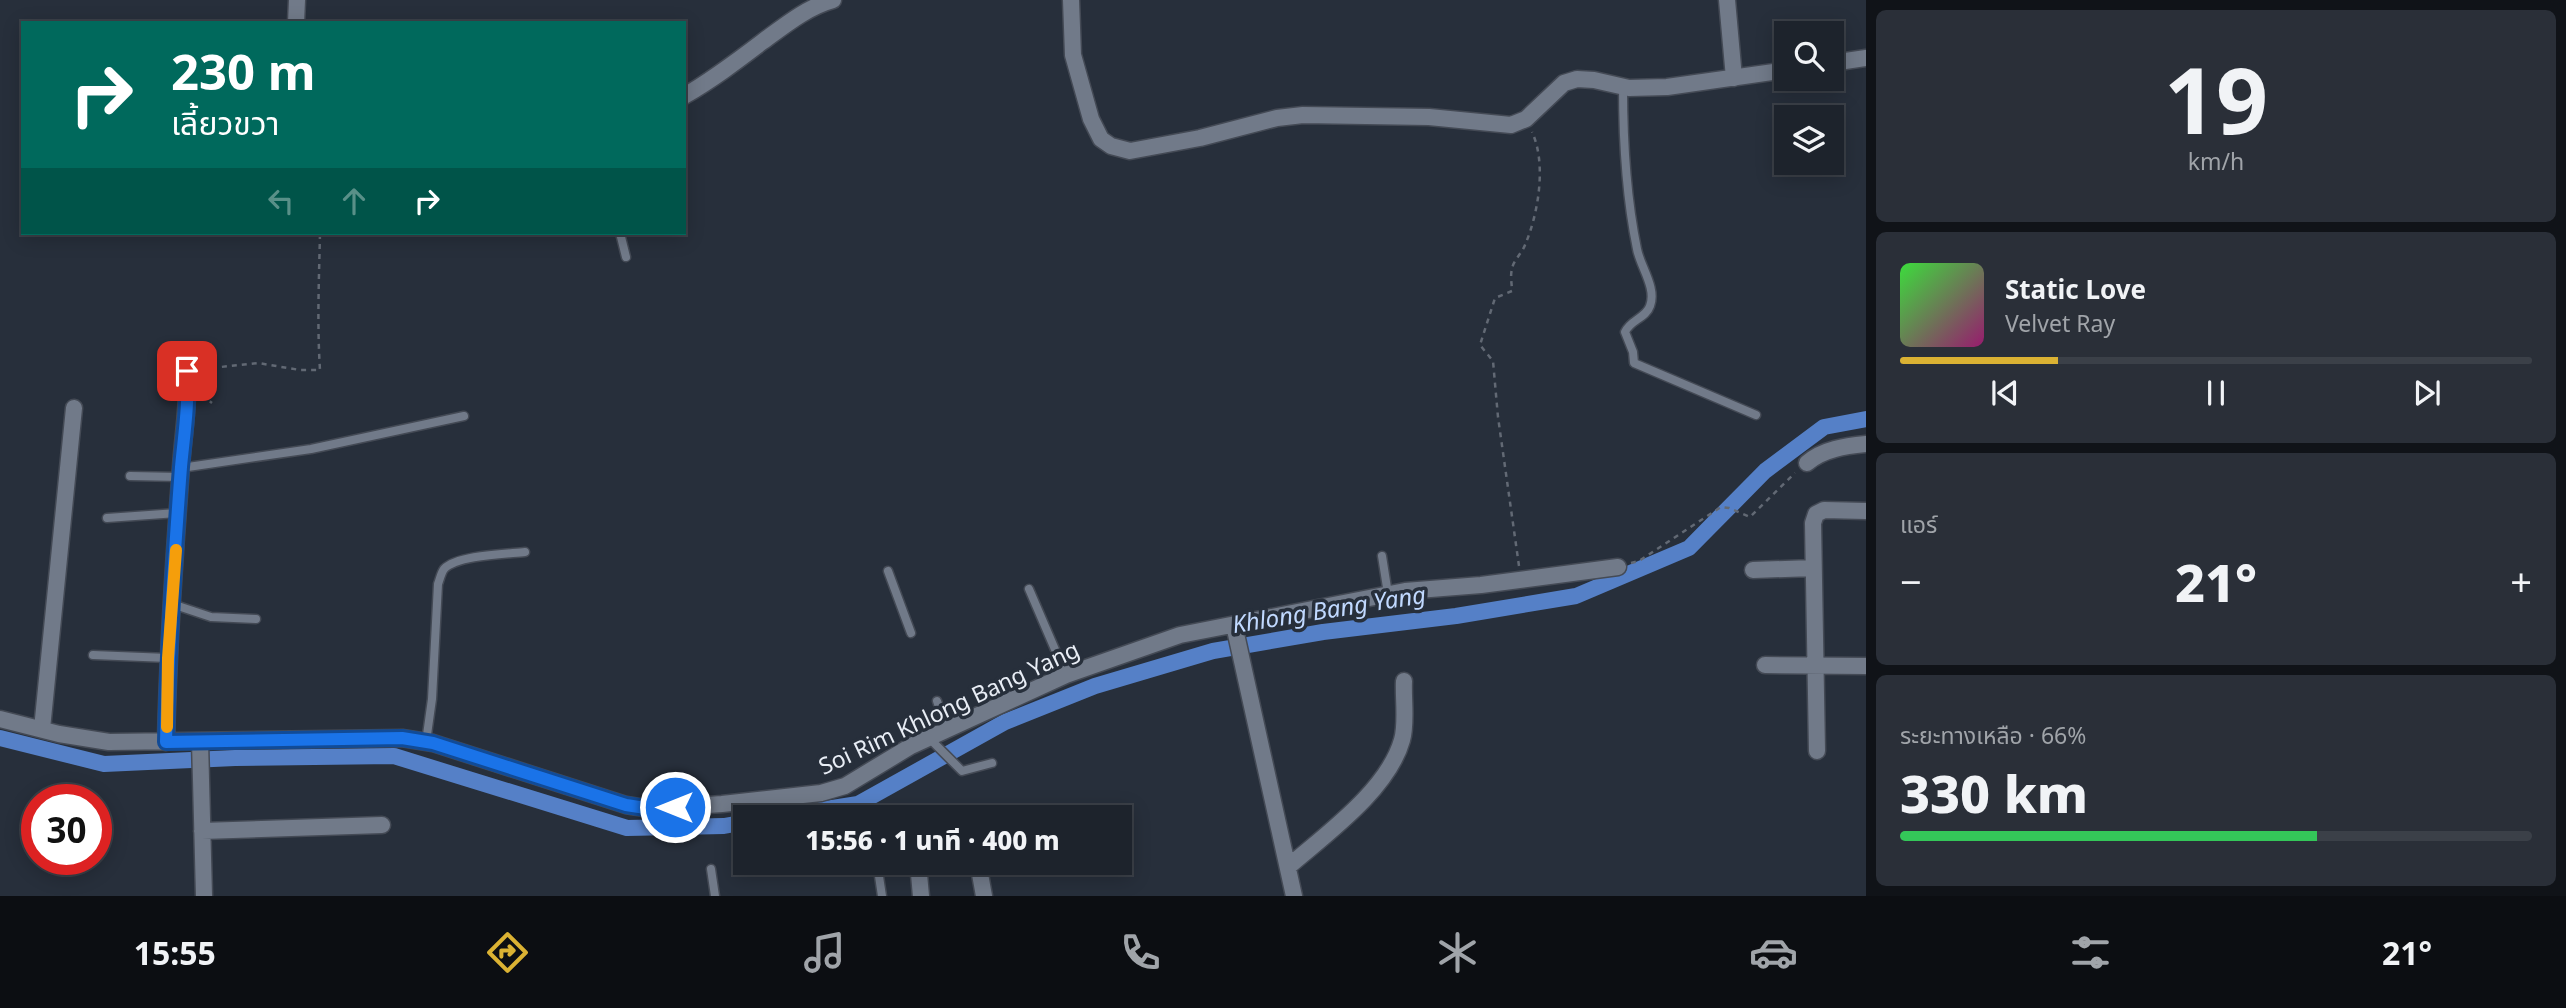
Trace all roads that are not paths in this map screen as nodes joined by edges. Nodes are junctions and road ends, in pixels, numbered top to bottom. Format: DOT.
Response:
graph roads {
  1 [pos="297,0"];
  2 [pos="833,0"];
  3 [pos="1071,0"];
  4 [pos="1727,0"];
  5 [pos="296,21"];
  6 [pos="1866,58"];
  7 [pos="1844,61"];
  8 [pos="1774,72"];
  9 [pos="1734,78"];
  10 [pos="1623,87"];
  11 [pos="686,95"];
  12 [pos="620,235"];
  13 [pos="626,257"];
  14 [pos="187,371"];
  15 [pos="74,408"];
  16 [pos="1756,415"];
  17 [pos="464,416"];
  18 [pos="1866,444"];
  19 [pos="1807,463"];
  20 [pos="181,473"];
  21 [pos="130,476"];
  22 [pos="1866,511"];
  23 [pos="178,513"];
  24 [pos="107,518"];
  25 [pos="525,552"];
  26 [pos="1382,556"];
  27 [pos="1618,567"];
  28 [pos="1813,568"];
  29 [pos="1753,570"];
  30 [pos="888,571"];
  31 [pos="1029,589"];
  32 [pos="1388,594"];
  33 [pos="172,604"];
  34 [pos="256,619"];
  35 [pos="1235,630"];
  36 [pos="911,633"];
  37 [pos="93,655"];
  38 [pos="168,658"];
  39 [pos="1765,665"];
  40 [pos="1816,666"];
  41 [pos="1866,666"];
  42 [pos="1066,675"];
  43 [pos="1404,681"];
  44 [pos="937,701"];
  45 [pos="0,719"];
  46 [pos="42,729"];
  47 [pos="947,730"];
  48 [pos="166,742"];
  49 [pos="426,742"];
  50 [pos="934,744"];
  51 [pos="200,749"];
  52 [pos="1818,751"];
  53 [pos="992,763"];
  54 [pos="383,825"];
  55 [pos="202,831"];
  56 [pos="1288,867"];
  57 [pos="711,869"];
  58 [pos="879,875"];
  59 [pos="919,875"];
  60 [pos="981,875"];
  61 [pos="204,896"];
  62 [pos="715,896"];
  63 [pos="882,896"];
  64 [pos="921,896"];
  65 [pos="985,896"];
  66 [pos="1294,896"];
  1 -- 5 [label="street"];
  2 -- 11 [label="street"];
  3 -- 10 [label="street"];
  4 -- 9 [label="street"];
  6 -- 7 [label="street"];
  8 -- 9 [label="street"];
  9 -- 10 [label="street"];
  10 -- 16 [label="lane"];
  12 -- 13 [label="lane"];
  14 -- 20 [label="street"];
  15 -- 46 [label="street"];
  17 -- 20 [label="lane"];
  18 -- 19 [label="street"];
  20 -- 21 [label="lane"];
  20 -- 23 [label="street"];
  22 -- 28 [label="street"];
  23 -- 24 [label="lane"];
  23 -- 33 [label="street"];
  25 -- 49 [label="lane"];
  26 -- 32 [label="lane"];
  27 -- 32 [label="street, Soi Rim Khlong Bang Yang"];
  28 -- 29 [label="street"];
  28 -- 40 [label="street"];
  30 -- 36 [label="lane"];
  31 -- 42 [label="lane"];
  32 -- 35 [label="street, Soi Rim Khlong Bang Yang"];
  33 -- 34 [label="lane"];
  33 -- 38 [label="street"];
  35 -- 42 [label="street, Soi Rim Khlong Bang Yang"];
  35 -- 56 [label="street"];
  37 -- 38 [label="lane"];
  38 -- 48 [label="street"];
  39 -- 40 [label="street"];
  40 -- 41 [label="street"];
  40 -- 52 [label="street"];
  42 -- 47 [label="street, Soi Rim Khlong Bang Yang"];
  43 -- 56 [label="street"];
  44 -- 47 [label="lane"];
  45 -- 46 [label="street, Soi Rim Khlong Bang Yang"];
  46 -- 48 [label="street, Soi Rim Khlong Bang Yang"];
  47 -- 50 [label="street, Soi Rim Khlong Bang Yang"];
  48 -- 51 [label="street, Soi Rim Khlong Bang Yang"];
  49 -- 50 [label="street, Soi Rim Khlong Bang Yang"];
  49 -- 51 [label="street, Soi Rim Khlong Bang Yang"];
  50 -- 53 [label="lane"];
  51 -- 55 [label="street"];
  54 -- 55 [label="street"];
  55 -- 61 [label="street"];
  56 -- 66 [label="street"];
  57 -- 62 [label="lane"];
  58 -- 63 [label="lane"];
  59 -- 64 [label="street"];
  60 -- 65 [label="street"];
}
